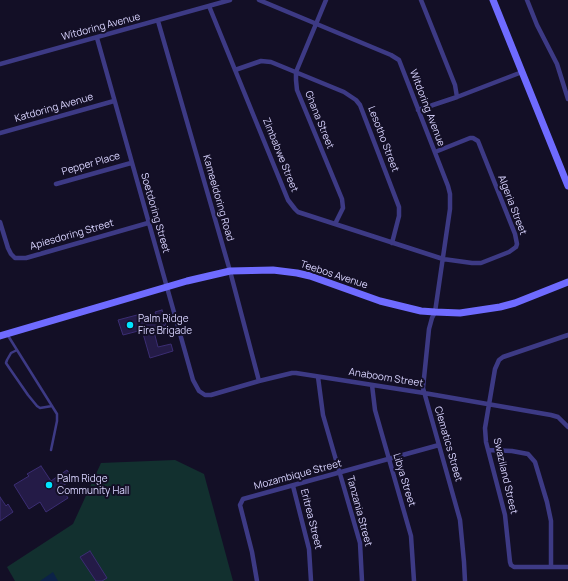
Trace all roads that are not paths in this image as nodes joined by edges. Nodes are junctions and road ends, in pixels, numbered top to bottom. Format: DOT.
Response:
graph roads {
  1 [pos="230,0"];
  2 [pos="259,0"];
  3 [pos="421,0"];
  4 [pos="493,0"];
  5 [pos="527,0"];
  6 [pos="324,2"];
  7 [pos="209,6"];
  8 [pos="158,21"];
  9 [pos="317,23"];
  10 [pos="97,38"];
  11 [pos="0,64"];
  12 [pos="235,70"];
  13 [pos="296,72"];
  14 [pos="522,72"];
  15 [pos="457,97"];
  16 [pos="568,99"];
  17 [pos="114,101"];
  18 [pos="418,110"];
  19 [pos="0,132"];
  20 [pos="435,152"];
  21 [pos="131,162"];
  22 [pos="56,184"];
  23 [pos="568,186"];
  24 [pos="0,222"];
  25 [pos="148,223"];
  26 [pos="335,224"];
  27 [pos="392,243"];
  28 [pos="443,259"];
  29 [pos="230,271"];
  30 [pos="568,282"];
  31 [pos="167,287"];
  32 [pos="435,312"];
  33 [pos="3,335"];
  34 [pos="568,335"];
  35 [pos="16,350"];
  36 [pos="318,376"];
  37 [pos="259,381"];
  38 [pos="372,385"];
  39 [pos="199,391"];
  40 [pos="424,393"];
  41 [pos="490,405"];
  42 [pos="52,406"];
  43 [pos="568,427"];
  44 [pos="439,445"];
  45 [pos="51,450"];
  46 [pos="488,450"];
  47 [pos="389,459"];
  48 [pos="339,473"];
  49 [pos="293,486"];
  50 [pos="551,566"];
  51 [pos="568,567"];
  52 [pos="257,581"];
  53 [pos="311,581"];
  54 [pos="362,581"];
  55 [pos="414,581"];
  56 [pos="465,581"];
  1 -- 7 [label="street, Witdoring Avenue"];
  2 -- 9 [label="street, Witdoring Avenue"];
  3 -- 15 [label="street"];
  4 -- 14 [label="street"];
  5 -- 16 [label="street"];
  6 -- 9 [label="street, Ghana Street"];
  7 -- 8 [label="street, Witdoring Avenue"];
  7 -- 12 [label="street, Zimbabwe Street"];
  8 -- 10 [label="street, Witdoring Avenue"];
  8 -- 29 [label="street, Kameeldoring Road"];
  9 -- 13 [label="street, Ghana Street"];
  9 -- 18 [label="street, Witdoring Avenue"];
  10 -- 11 [label="street, Witdoring Avenue"];
  10 -- 17 [label="street, Soetdoring Street"];
  12 -- 13 [label="street, Lesotho Street"];
  12 -- 26 [label="street, Zimbabwe Street"];
  13 -- 26 [label="street, Ghana Street"];
  13 -- 27 [label="street, Lesotho Street"];
  14 -- 15 [label="street"];
  14 -- 23 [label="street"];
  15 -- 18 [label="street"];
  17 -- 19 [label="street, Katdoring Avenue"];
  17 -- 21 [label="street, Soetdoring Street"];
  18 -- 20 [label="street, Witdoring Avenue"];
  20 -- 28 [label="street, Witdoring Avenue"];
  20 -- 28 [label="street, Algeria Street"];
  21 -- 22 [label="street, Pepper Place"];
  21 -- 25 [label="street, Soetdoring Street"];
  24 -- 25 [label="street, Apiesdoring Street"];
  25 -- 31 [label="street, Soetdoring Street"];
  26 -- 27 [label="street, Zimbabwe Street"];
  27 -- 28 [label="street, Zimbabwe Street"];
  28 -- 32 [label="street, Witdoring Avenue"];
  29 -- 31 [label="street, Teebos Avenue"];
  29 -- 32 [label="street, Teebos Avenue"];
  29 -- 37 [label="street, Kameeldoring Road"];
  30 -- 32 [label="street, Teebos Avenue"];
  31 -- 33 [label="street, Teebos Avenue"];
  31 -- 39 [label="street, Soetdoring Street"];
  32 -- 40 [label="street, Clematics Street"];
  33 -- 35 [label="lane"];
  34 -- 41 [label="street, Swaziland Street"];
  35 -- 42 [label="lane"];
  35 -- 42 [label="lane"];
  36 -- 37 [label="street, Anaboom Street"];
  36 -- 38 [label="street, Anaboom Street"];
  36 -- 48 [label="street, Tanzania Street"];
  37 -- 39 [label="street, Anaboom Street"];
  38 -- 40 [label="street, Anaboom Street"];
  38 -- 47 [label="street, Libya Street"];
  40 -- 41 [label="street, Anaboom Street"];
  40 -- 44 [label="street, Clematics Street"];
  41 -- 43 [label="street, Anaboom Street"];
  41 -- 46 [label="street, Swaziland Street"];
  42 -- 45 [label="lane"];
  44 -- 47 [label="street, Mozambique Street"];
  44 -- 56 [label="street, Clematics Street"];
  46 -- 50 [label="street"];
  46 -- 50 [label="street, Swaziland Street"];
  47 -- 48 [label="street, Mozambique Street"];
  47 -- 55 [label="street, Libya Street"];
  48 -- 49 [label="street, Mozambique Street"];
  48 -- 54 [label="street, Tanzania Street"];
  49 -- 52 [label="street, Mozambique Street"];
  49 -- 53 [label="street, Eritrea Street"];
  50 -- 51 [label="street, Swaziland Street"];
}
